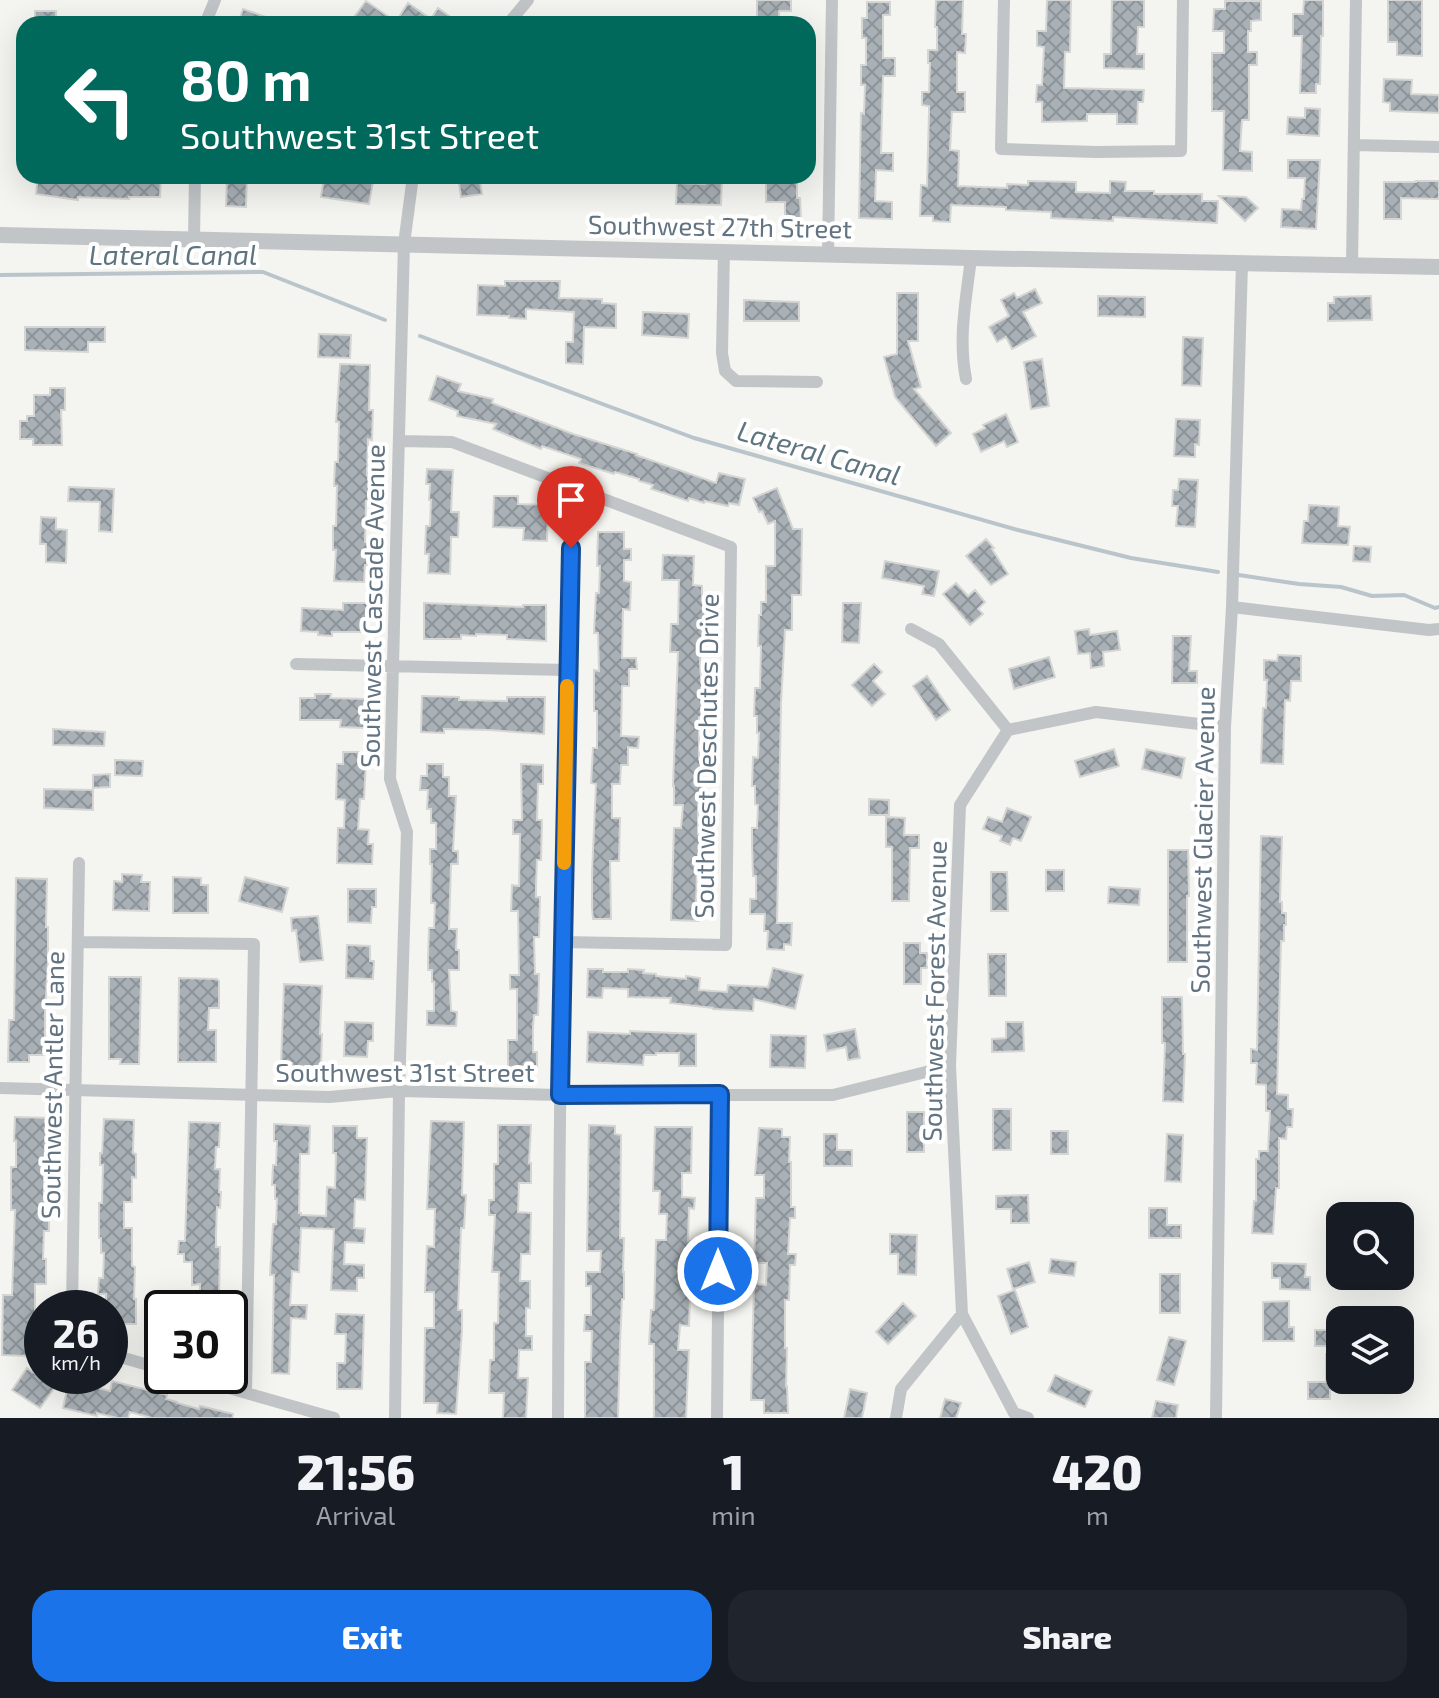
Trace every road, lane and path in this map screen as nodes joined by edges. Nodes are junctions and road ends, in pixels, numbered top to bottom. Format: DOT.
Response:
graph roads {
  1 [pos="528,0"];
  2 [pos="832,0"];
  3 [pos="1004,0"];
  4 [pos="1183,0"];
  5 [pos="1356,0"];
  6 [pos="515,16"];
  7 [pos="1354,145"];
  8 [pos="1439,147"];
  9 [pos="195,184"];
  10 [pos="412,184"];
  11 [pos="0,235"];
  12 [pos="194,239"];
  13 [pos="404,244"];
  14 [pos="724,251"];
  15 [pos="828,254"];
  16 [pos="971,258"];
  17 [pos="1242,263"];
  18 [pos="1352,265"];
  19 [pos="1439,267"];
  20 [pos="966,379"];
  21 [pos="817,382"];
  22 [pos="399,441"];
  23 [pos="572,488"];
  24 [pos="1232,607"];
  25 [pos="911,629"];
  26 [pos="1439,629"];
  27 [pos="296,664"];
  28 [pos="393,667"];
  29 [pos="567,670"];
  30 [pos="1225,727"];
  31 [pos="1008,730"];
  32 [pos="79,863"];
  33 [pos="78,942"];
  34 [pos="562,942"];
  35 [pos="950,1066"];
  36 [pos="0,1088"];
  37 [pos="75,1090"];
  38 [pos="399,1091"];
  39 [pos="252,1094"];
  40 [pos="720,1094"];
  41 [pos="560,1095"];
  42 [pos="72,1290"];
  43 [pos="248,1293"];
  44 [pos="962,1314"];
  45 [pos="248,1394"];
  46 [pos="334,1418"];
  47 [pos="395,1418"];
  48 [pos="558,1418"];
  49 [pos="717,1418"];
  50 [pos="896,1418"];
  51 [pos="1028,1418"];
  52 [pos="1216,1418"];
  1 -- 6 [label="street"];
  2 -- 15 [label="street"];
  3 -- 4 [label="street"];
  5 -- 7 [label="street"];
  7 -- 8 [label="street"];
  7 -- 18 [label="street"];
  9 -- 12 [label="street"];
  10 -- 13 [label="street, Southwest Cascade Avenue"];
  11 -- 12 [label="street, Southwest 27th Street"];
  12 -- 13 [label="street, Southwest 27th Street"];
  13 -- 14 [label="street, Southwest 27th Street"];
  13 -- 22 [label="street, Southwest Cascade Avenue"];
  14 -- 15 [label="street, Southwest 27th Street"];
  14 -- 21 [label="street"];
  15 -- 16 [label="street, Southwest 27th Street"];
  16 -- 17 [label="street, Southwest 27th Street"];
  16 -- 20 [label="street"];
  17 -- 18 [label="street, Southwest 27th Street"];
  17 -- 24 [label="street, Southwest Glacier Avenue"];
  18 -- 19 [label="street, Southwest 27th Street"];
  22 -- 23 [label="street"];
  22 -- 28 [label="street, Southwest Cascade Avenue"];
  23 -- 29 [label="street"];
  23 -- 34 [label="street, Southwest Deschutes Drive"];
  24 -- 26 [label="street"];
  24 -- 30 [label="street, Southwest Glacier Avenue"];
  25 -- 31 [label="street"];
  27 -- 28 [label="street"];
  28 -- 29 [label="street"];
  28 -- 38 [label="street, Southwest Cascade Avenue"];
  29 -- 34 [label="street"];
  30 -- 31 [label="street"];
  30 -- 52 [label="street, Southwest Glacier Avenue"];
  31 -- 35 [label="street, Southwest Forest Avenue"];
  32 -- 33 [label="street, Southwest Antler Lane"];
  33 -- 37 [label="street, Southwest Antler Lane"];
  33 -- 39 [label="street"];
  34 -- 41 [label="street"];
  35 -- 40 [label="street, Southwest 31st Street"];
  35 -- 44 [label="street, Southwest Forest Avenue"];
  36 -- 37 [label="street, Southwest 31st Street"];
  37 -- 39 [label="street, Southwest 31st Street"];
  37 -- 42 [label="street, Southwest Antler Lane"];
  38 -- 39 [label="street, Southwest 31st Street"];
  38 -- 41 [label="street, Southwest 31st Street"];
  38 -- 47 [label="street, Southwest Cascade Avenue"];
  39 -- 43 [label="street"];
  40 -- 41 [label="street, Southwest 31st Street"];
  40 -- 49 [label="street"];
  41 -- 48 [label="street"];
  44 -- 50 [label="street"];
  44 -- 51 [label="street"];
  45 -- 46 [label="street"];
}
